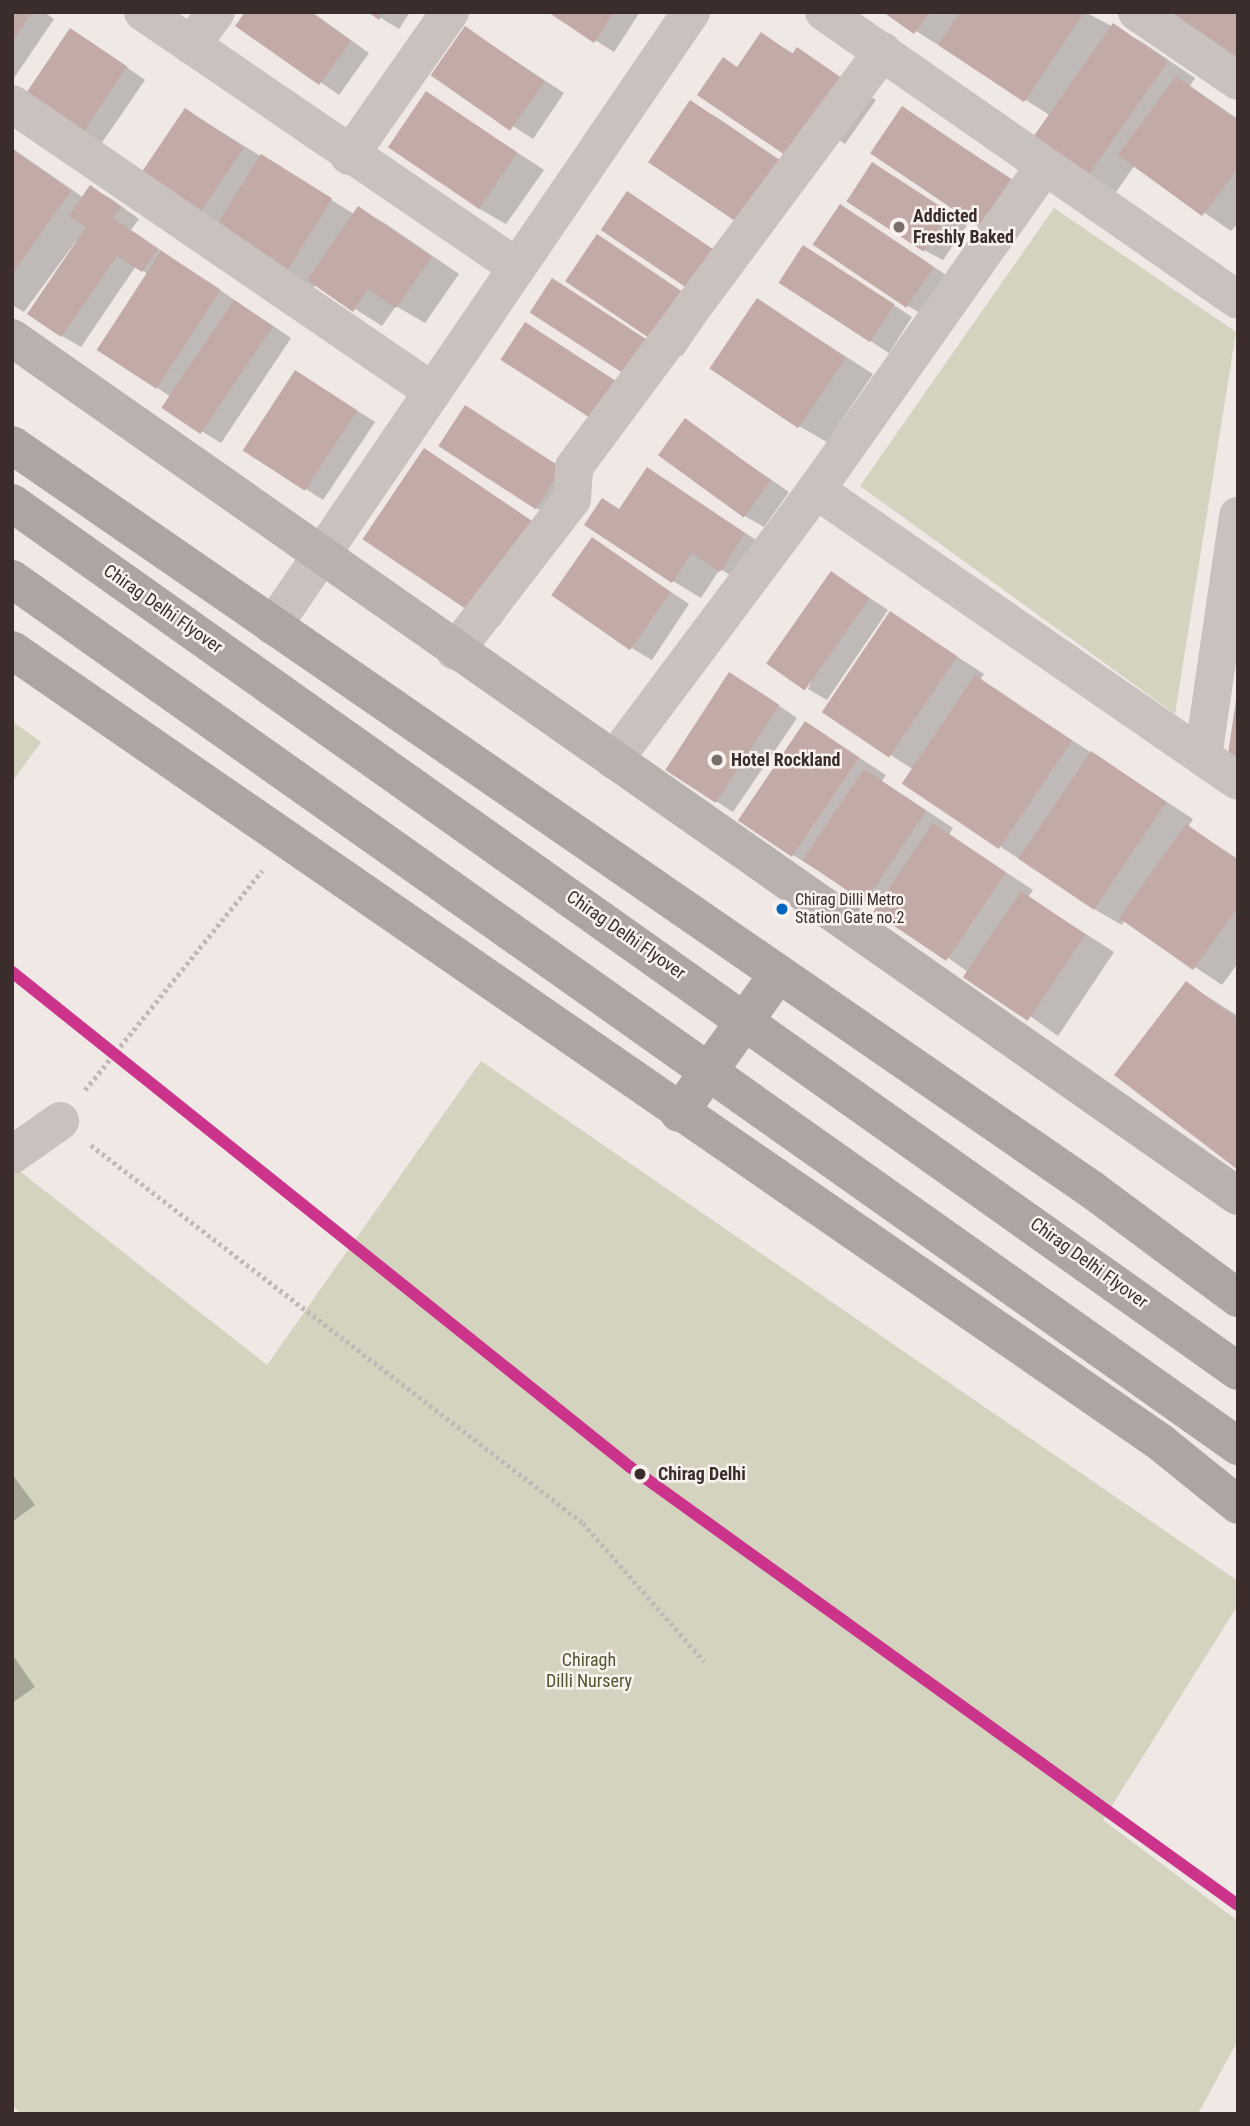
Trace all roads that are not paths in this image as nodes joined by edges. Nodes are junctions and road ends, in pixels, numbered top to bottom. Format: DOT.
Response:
graph roads {
  1 [pos="143,12"];
  2 [pos="216,12"];
  3 [pos="450,12"];
  4 [pos="691,12"];
  5 [pos="824,12"];
  6 [pos="1137,12"];
  7 [pos="191,45"];
  8 [pos="883,51"];
  9 [pos="1238,81"];
  10 [pos="12,104"];
  11 [pos="349,156"];
  12 [pos="1044,167"];
  13 [pos="517,267"];
  14 [pos="1238,300"];
  15 [pos="12,338"];
  16 [pos="432,391"];
  17 [pos="12,445"];
  18 [pos="816,489"];
  19 [pos="12,503"];
  20 [pos="1238,516"];
  21 [pos="320,555"];
  22 [pos="12,579"];
  23 [pos="273,626"];
  24 [pos="12,650"];
  25 [pos="455,651"];
  26 [pos="1203,757"];
  27 [pos="614,760"];
  28 [pos="1238,781"];
  29 [pos="778,974"];
  30 [pos="679,1113"];
  31 [pos="60,1121"];
  32 [pos="12,1155"];
  33 [pos="1238,1196"];
  34 [pos="1238,1298"];
  35 [pos="1238,1371"];
  36 [pos="1238,1446"];
  37 [pos="1238,1505"];
  1 -- 7 [label="street"];
  2 -- 7 [label="street"];
  3 -- 11 [label="street"];
  4 -- 13 [label="street"];
  5 -- 8 [label="street"];
  6 -- 9 [label="street"];
  7 -- 11 [label="street"];
  8 -- 12 [label="street"];
  8 -- 25 [label="street"];
  10 -- 16 [label="street"];
  11 -- 13 [label="street"];
  12 -- 14 [label="street"];
  12 -- 18 [label="street"];
  13 -- 16 [label="street"];
  15 -- 21 [label="street"];
  16 -- 21 [label="street"];
  17 -- 23 [label="main road"];
  18 -- 26 [label="street"];
  18 -- 27 [label="street"];
  19 -- 35 [label="main road, Chirag Delhi Flyover, bridge"];
  20 -- 26 [label="street"];
  21 -- 23 [label="street"];
  21 -- 25 [label="street"];
  22 -- 36 [label="main road, bridge"];
  23 -- 29 [label="main road"];
  24 -- 30 [label="main road"];
  25 -- 27 [label="street"];
  26 -- 28 [label="street"];
  27 -- 33 [label="street"];
  29 -- 30 [label="main road"];
  29 -- 34 [label="main road"];
  30 -- 37 [label="main road"];
  31 -- 32 [label="street"];
}
